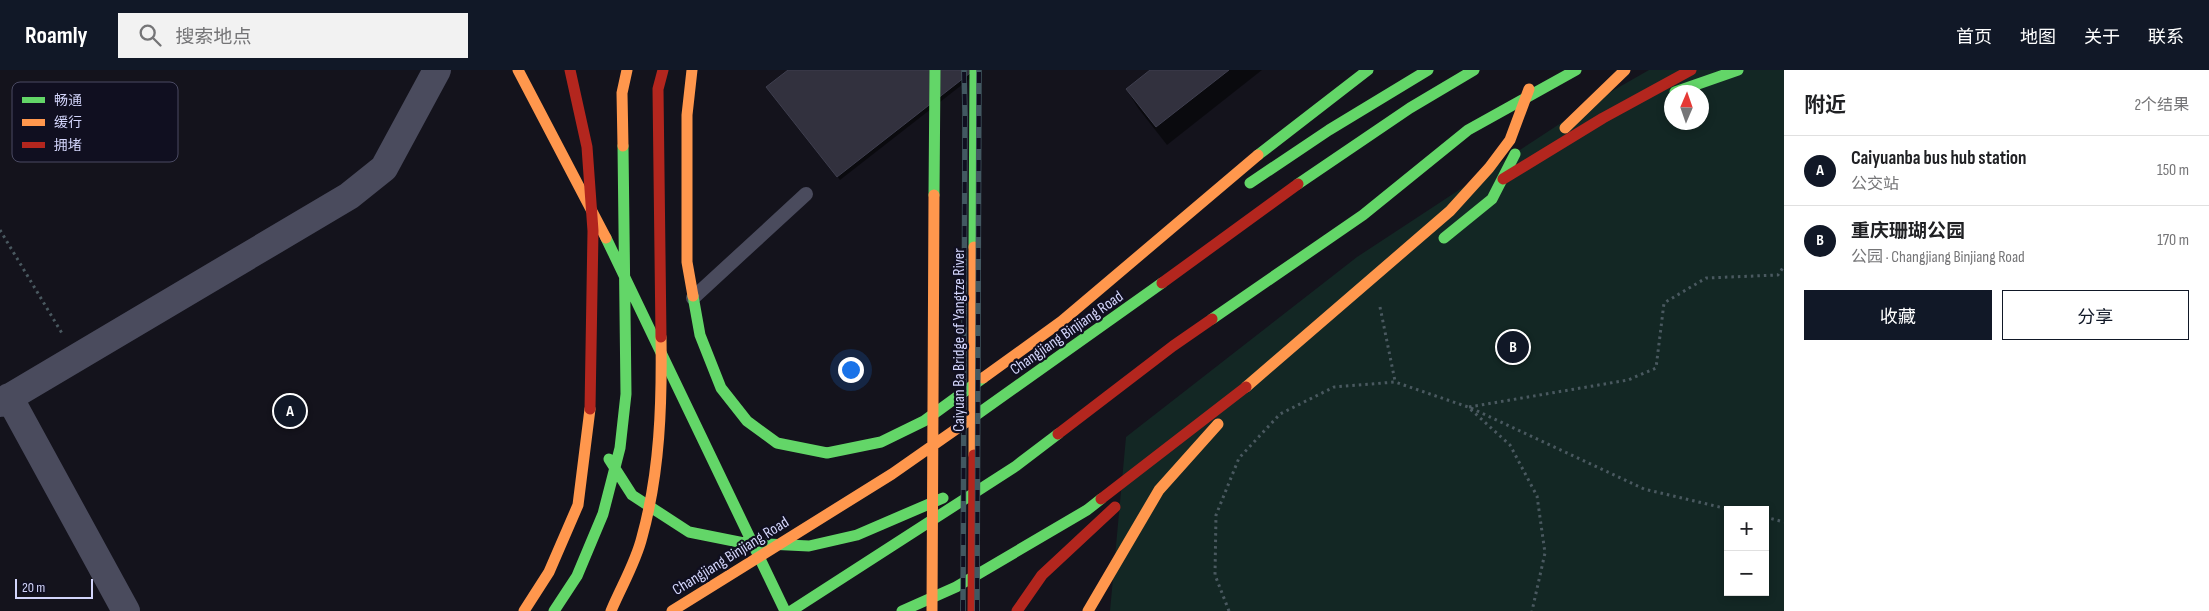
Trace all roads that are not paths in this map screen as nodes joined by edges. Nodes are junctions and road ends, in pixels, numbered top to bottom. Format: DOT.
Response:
graph roads {
  1 [pos="437,70"];
  2 [pos="518,70"];
  3 [pos="570,70"];
  4 [pos="616,70"];
  5 [pos="627,70"];
  6 [pos="663,70"];
  7 [pos="692,70"];
  8 [pos="935,70"];
  9 [pos="975,70"];
  10 [pos="1368,70"];
  11 [pos="1428,70"];
  12 [pos="1474,70"];
  13 [pos="1552,70"];
  14 [pos="1576,70"];
  15 [pos="1625,70"];
  16 [pos="1691,70"];
  17 [pos="1738,70"];
  18 [pos="1534,77"];
  19 [pos="1696,85"];
  20 [pos="622,93"];
  21 [pos="1664,96"];
  22 [pos="1540,102"];
  23 [pos="1603,118"];
  24 [pos="1524,137"];
  25 [pos="1239,190"];
  26 [pos="806,194"];
  27 [pos="1492,199"];
  28 [pos="1222,201"];
  29 [pos="1450,211"];
  30 [pos="1431,248"];
  31 [pos="1132,261"];
  32 [pos="693,298"];
  33 [pos="1347,315"];
  34 [pos="1266,372"];
  35 [pos="5,400"];
  36 [pos="590,417"];
  37 [pos="597,434"];
  38 [pos="603,450"];
  39 [pos="1167,464"];
  40 [pos="1016,466"];
  41 [pos="1122,501"];
  42 [pos="126,611"];
  43 [pos="524,611"];
  44 [pos="554,611"];
  45 [pos="611,611"];
  46 [pos="672,611"];
  47 [pos="785,611"];
  48 [pos="791,611"];
  49 [pos="902,611"];
  50 [pos="932,611"];
  51 [pos="973,611"];
  52 [pos="1016,611"];
  53 [pos="1088,611"];
  1 -- 35 [label="street"];
  2 -- 47 [label="main road"];
  3 -- 36 [label="main road"];
  4 -- 20 [label="main road"];
  5 -- 20 [label="main road"];
  6 -- 45 [label="main road"];
  7 -- 32 [label="main road"];
  8 -- 50 [label="main road"];
  9 -- 51 [label="main road, Caiyuan Ba Bridge of Yangtze River"];
  10 -- 31 [label="main road"];
  11 -- 25 [label="main road"];
  12 -- 46 [label="main road, Changjiang Binjiang Road"];
  13 -- 22 [label="main road"];
  14 -- 40 [label="main road"];
  15 -- 27 [label="main road"];
  16 -- 23 [label="main road"];
  17 -- 19 [label="main road"];
  18 -- 29 [label="main road"];
  20 -- 44 [label="main road"];
  21 -- 23 [label="main road"];
  23 -- 29 [label="main road"];
  24 -- 27 [label="main road"];
  26 -- 32 [label="lane"];
  27 -- 30 [label="main road"];
  28 -- 31 [label="main road"];
  29 -- 34 [label="main road"];
  31 -- 32 [label="main road"];
  33 -- 39 [label="main road"];
  34 -- 49 [label="main road"];
  34 -- 53 [label="main road"];
  35 -- 42 [label="street"];
  36 -- 37 [label="main road"];
  36 -- 43 [label="main road"];
  38 -- 40 [label="main road"];
  40 -- 48 [label="main road"];
  41 -- 52 [label="main road"];
}
